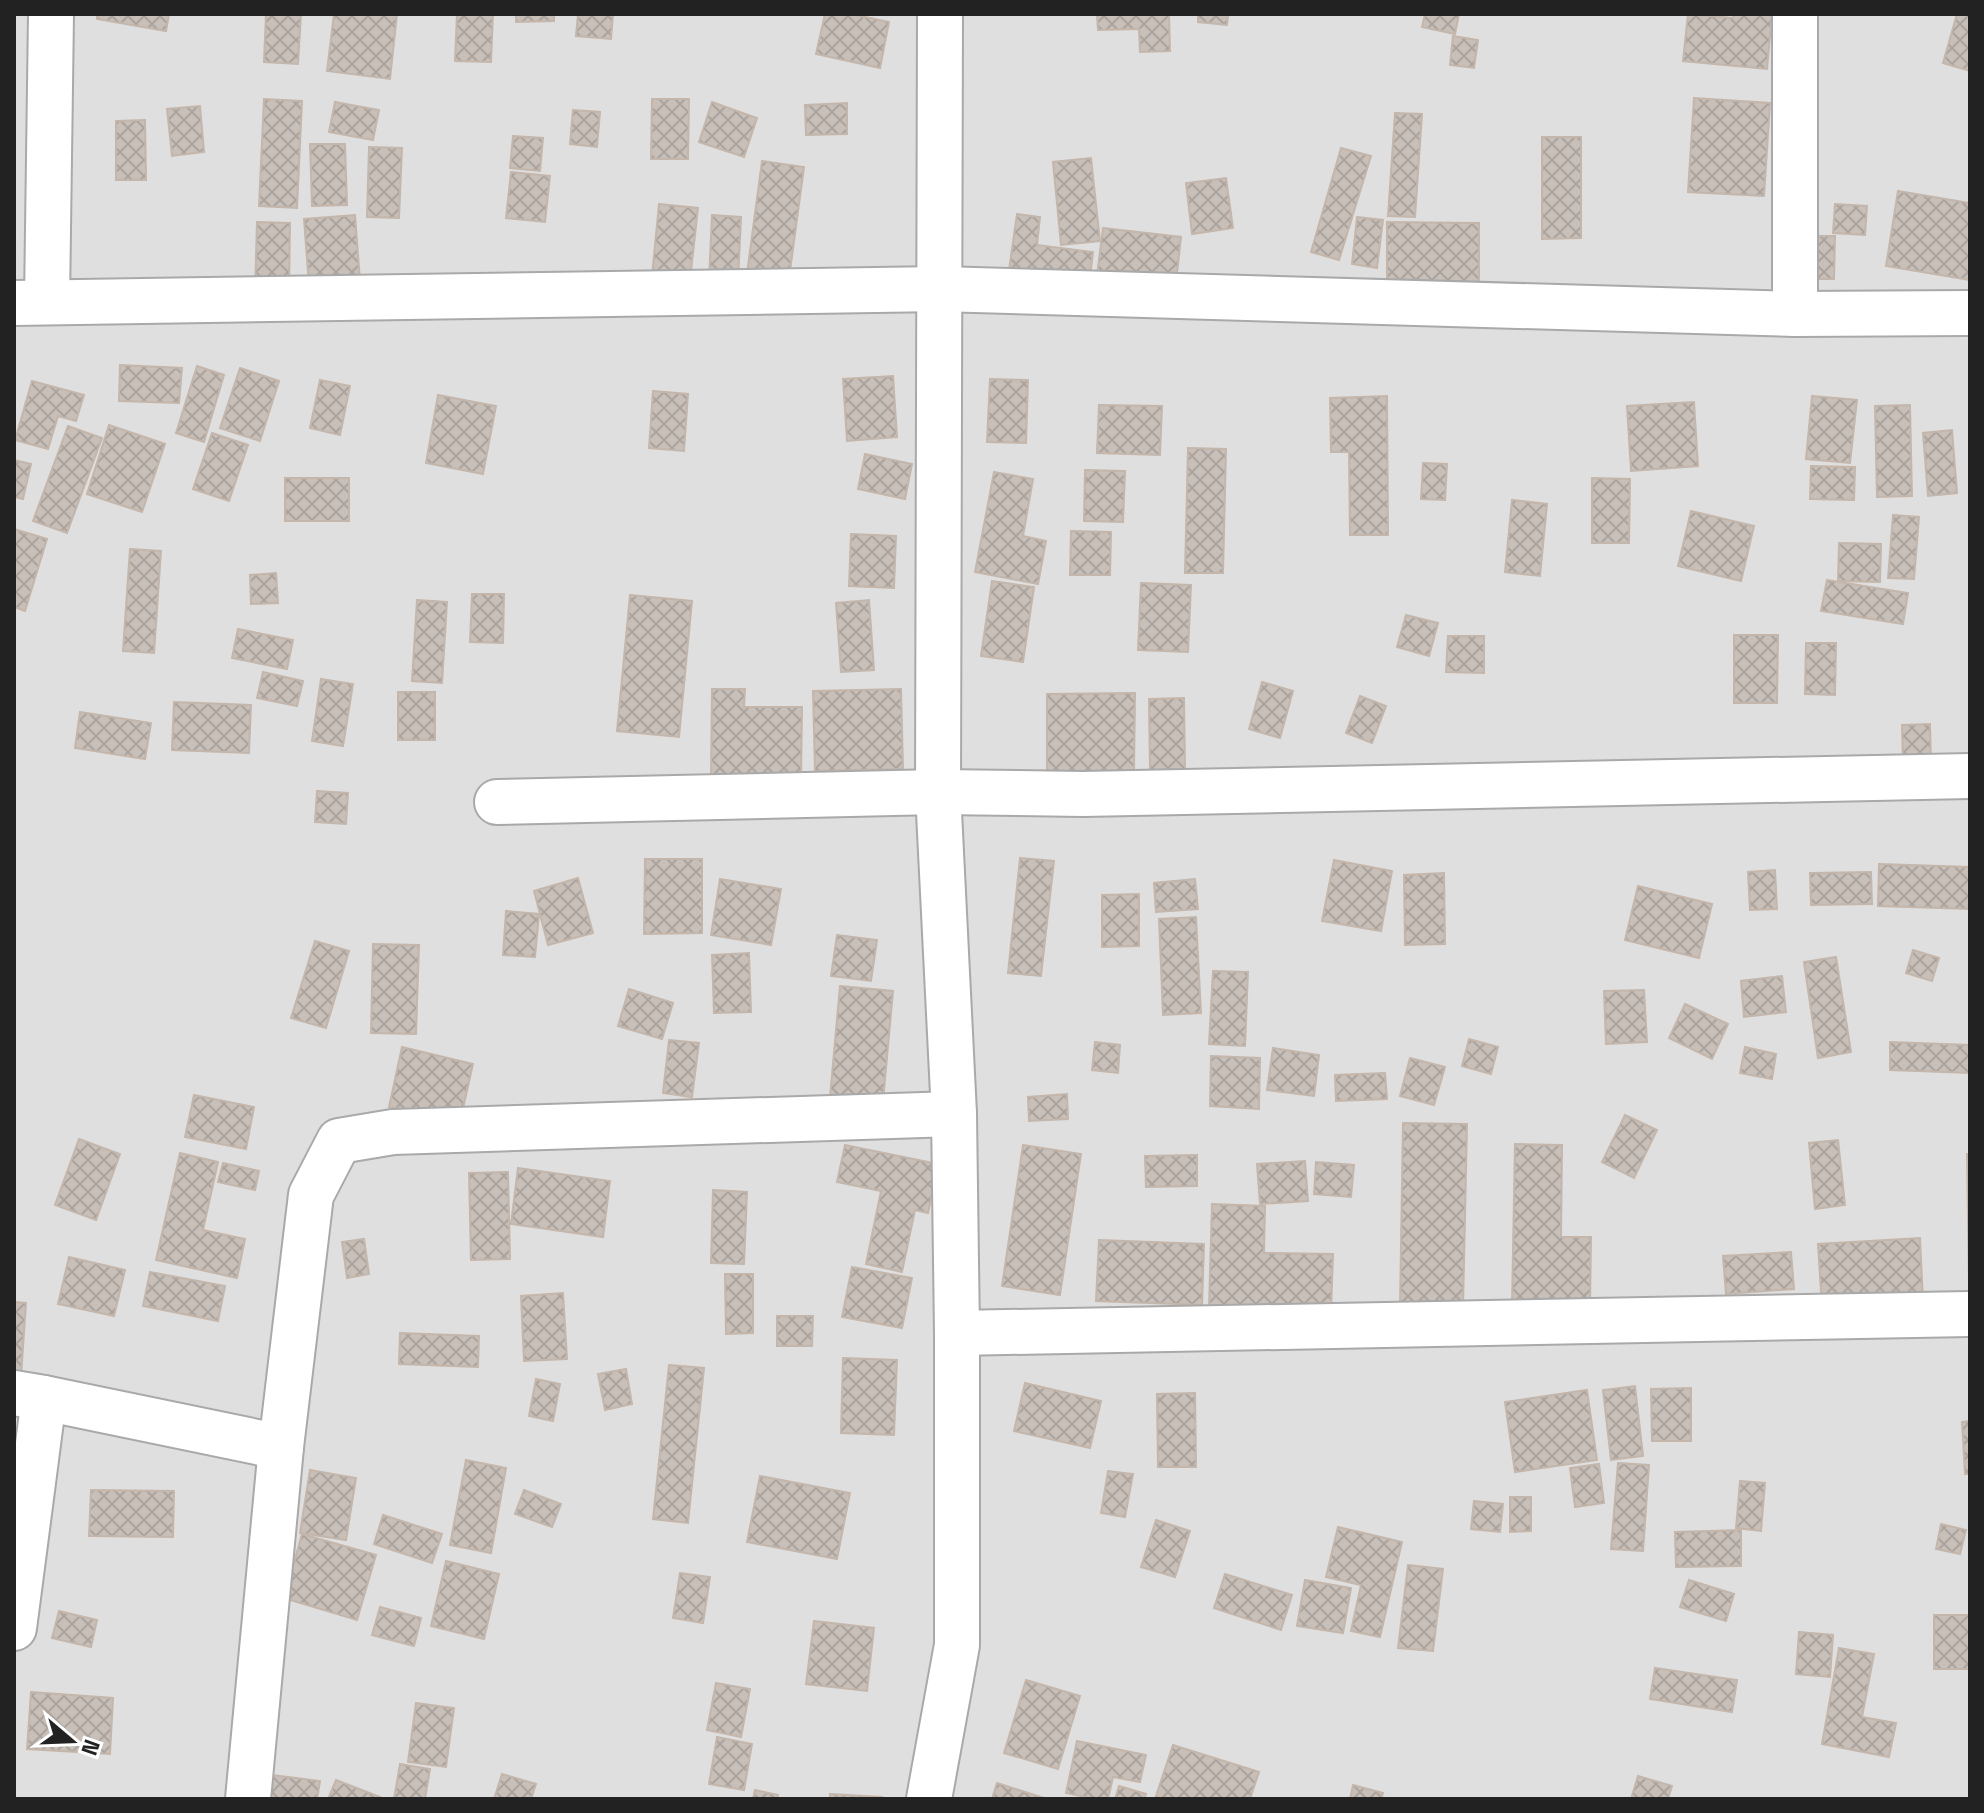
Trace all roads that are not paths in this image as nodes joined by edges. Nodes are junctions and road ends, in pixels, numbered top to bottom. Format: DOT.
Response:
graph roads {
  1 [pos="51,14"];
  2 [pos="940,14"];
  3 [pos="1795,14"];
  4 [pos="940,289"];
  5 [pos="30,303"];
  6 [pos="1970,313"];
  7 [pos="1795,314"];
  8 [pos="1970,776"];
  9 [pos="938,792"];
  10 [pos="497,802"];
  11 [pos="954,1114"];
  12 [pos="1970,1314"];
  13 [pos="957,1333"];
  14 [pos="29,1396"];
  15 [pos="281,1447"];
  16 [pos="14,1628"];
  17 [pos="248,1799"];
  18 [pos="929,1799"];
  1 -- 5 [label="street"];
  2 -- 4 [label="street"];
  3 -- 7 [label="street"];
  4 -- 5 [label="street"];
  4 -- 7 [label="street"];
  4 -- 9 [label="street"];
  6 -- 7 [label="street"];
  8 -- 9 [label="street"];
  9 -- 10 [label="street"];
  9 -- 11 [label="street"];
  11 -- 13 [label="street"];
  11 -- 15 [label="street"];
  12 -- 13 [label="street"];
  13 -- 18 [label="street"];
  14 -- 15 [label="street"];
  14 -- 16 [label="street"];
  15 -- 17 [label="street"];
}
